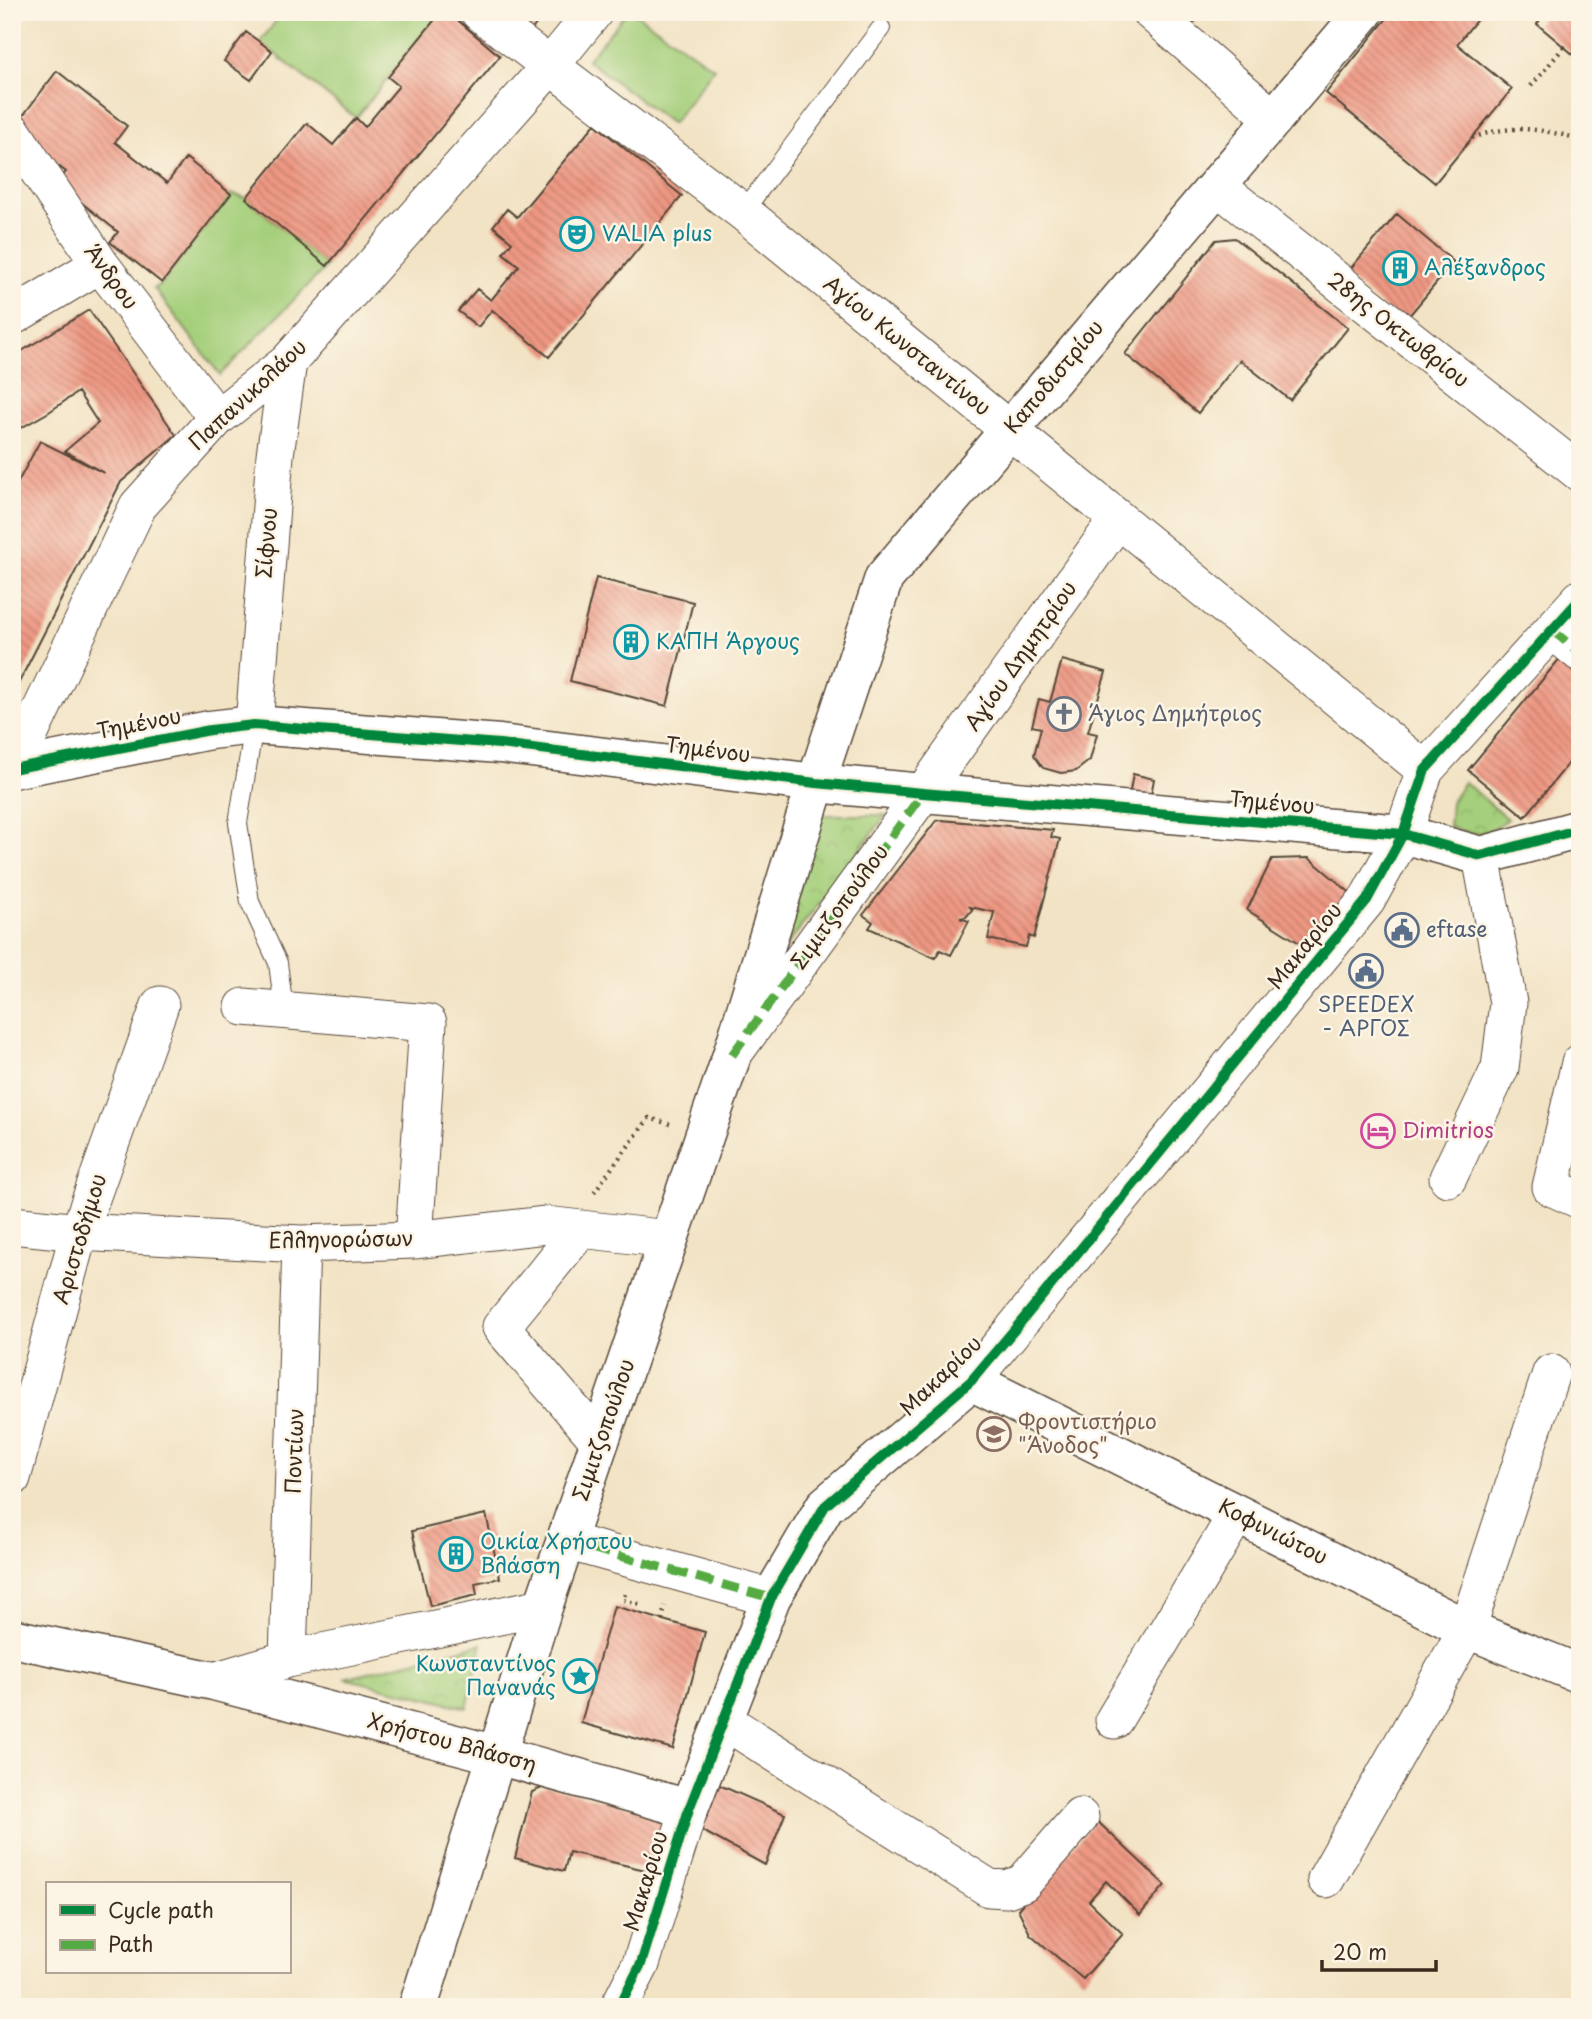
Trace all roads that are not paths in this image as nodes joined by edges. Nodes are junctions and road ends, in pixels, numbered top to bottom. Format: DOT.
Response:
graph roads {
  1 [pos="479,12"];
  2 [pos="594,12"];
  3 [pos="1151,12"];
  4 [pos="881,28"];
  5 [pos="1356,34"];
  6 [pos="550,66"];
  7 [pos="1274,119"];
  8 [pos="12,131"];
  9 [pos="1217,186"];
  10 [pos="743,212"];
  11 [pos="100,264"];
  12 [pos="12,317"];
  13 [pos="288,362"];
  14 [pos="217,418"];
  15 [pos="1010,429"];
  16 [pos="1580,473"];
  17 [pos="1118,519"];
  18 [pos="1580,599"];
  19 [pos="1552,630"];
  20 [pos="1580,653"];
  21 [pos="254,725"];
  22 [pos="13,769"];
  23 [pos="1424,770"];
  24 [pos="816,783"];
  25 [pos="923,793"];
  26 [pos="1580,829"];
  27 [pos="1403,834"];
  28 [pos="1481,856"];
  29 [pos="160,1005"];
  30 [pos="244,1007"];
  31 [pos="284,1010"];
  32 [pos="732,1055"];
  33 [pos="1580,1063"];
  34 [pos="1448,1178"];
  35 [pos="1580,1200"];
  36 [pos="12,1225"];
  37 [pos="574,1228"];
  38 [pos="79,1232"];
  39 [pos="668,1239"];
  40 [pos="414,1240"];
  41 [pos="302,1244"];
  42 [pos="1551,1373"];
  43 [pos="971,1381"];
  44 [pos="600,1442"];
  45 [pos="12,1478"];
  46 [pos="1237,1514"];
  47 [pos="566,1541"];
  48 [pos="771,1598"];
  49 [pos="543,1607"];
  50 [pos="1467,1629"];
  51 [pos="12,1638"];
  52 [pos="288,1658"];
  53 [pos="1580,1674"];
  54 [pos="214,1681"];
  55 [pos="723,1720"];
  56 [pos="1114,1720"];
  57 [pos="497,1755"];
  58 [pos="689,1809"];
  59 [pos="1080,1817"];
  60 [pos="1326,1879"];
  61 [pos="418,2007"];
  62 [pos="619,2007"];
  1 -- 6 [label="street, Αγίου Κωνσταντίνου"];
  2 -- 6 [label="street, Παπανικολάου"];
  3 -- 7 [label="street"];
  4 -- 10 [label="lane"];
  5 -- 7 [label="street, Καποδιστρίου"];
  6 -- 10 [label="street, Αγίου Κωνσταντίνου"];
  6 -- 13 [label="street, Παπανικολάου"];
  7 -- 9 [label="street, Καποδιστρίου"];
  8 -- 11 [label="street, Άνδρου"];
  9 -- 15 [label="street, Καποδιστρίου"];
  9 -- 16 [label="street, 28ης Οκτωβρίου"];
  10 -- 15 [label="street, Αγίου Κωνσταντίνου"];
  11 -- 12 [label="street"];
  11 -- 14 [label="street, Άνδρου"];
  13 -- 14 [label="street, Παπανικολάου"];
  13 -- 21 [label="street, Σίφνου"];
  14 -- 22 [label="street, Παπανικολάου"];
  15 -- 17 [label="street, Αγίου Κωνσταντίνου"];
  15 -- 24 [label="street, Καποδιστρίου"];
  17 -- 23 [label="street, Αγίου Κωνσταντίνου"];
  17 -- 25 [label="street, Αγίου Δημητρίου"];
  18 -- 19 [label="street"];
  19 -- 20 [label="street"];
  19 -- 23 [label="street"];
  21 -- 22 [label="street, Τημένου"];
  21 -- 24 [label="street, Τημένου"];
  21 -- 31 [label="lane"];
  23 -- 27 [label="street, Μακαρίου"];
  24 -- 25 [label="street, Τημένου"];
  24 -- 32 [label="street, Σιμιτζοπούλου"];
  25 -- 27 [label="street, Τημένου"];
  25 -- 32 [label="street, Σιμιτζοπούλου"];
  26 -- 28 [label="street"];
  27 -- 28 [label="street, Τημένου"];
  27 -- 43 [label="street, Μακαρίου"];
  28 -- 34 [label="street"];
  29 -- 38 [label="street, Αριστοδήμου"];
  30 -- 31 [label="street"];
  31 -- 40 [label="street"];
  32 -- 39 [label="street, Σιμιτζοπούλου"];
  33 -- 35 [label="street"];
  36 -- 38 [label="street, Ελληνορώσων"];
  37 -- 39 [label="street, Ελληνορώσων"];
  37 -- 40 [label="street, Ελληνορώσων"];
  37 -- 44 [label="street"];
  38 -- 41 [label="street, Ελληνορώσων"];
  38 -- 45 [label="street, Αριστοδήμου"];
  39 -- 44 [label="street, Σιμιτζοπούλου"];
  40 -- 41 [label="street, Ελληνορώσων"];
  41 -- 52 [label="street, Ποντίων"];
  42 -- 50 [label="street"];
  43 -- 46 [label="street, Κοφινιώτου"];
  43 -- 48 [label="street, Μακαρίου"];
  44 -- 47 [label="street, Σιμιτζοπούλου"];
  46 -- 50 [label="street, Κοφινιώτου"];
  46 -- 56 [label="street"];
  47 -- 48 [label="street"];
  47 -- 49 [label="street, Σιμιτζοπούλου"];
  48 -- 55 [label="street, Μακαρίου"];
  49 -- 52 [label="street, Χρήστου Βλάσση"];
  49 -- 57 [label="street, Σιμιτζοπούλου"];
  50 -- 53 [label="street, Κοφινιώτου"];
  50 -- 60 [label="street"];
  51 -- 54 [label="street, Χρήστου Βλάσση"];
  52 -- 54 [label="street, Χρήστου Βλάσση"];
  54 -- 57 [label="street, Χρήστου Βλάσση"];
  55 -- 58 [label="street, Μακαρίου"];
  55 -- 59 [label="street"];
  57 -- 58 [label="street, Χρήστου Βλάσση"];
  57 -- 61 [label="street, Σιμιτζοπούλου"];
  58 -- 62 [label="street, Μακαρίου"];
}
